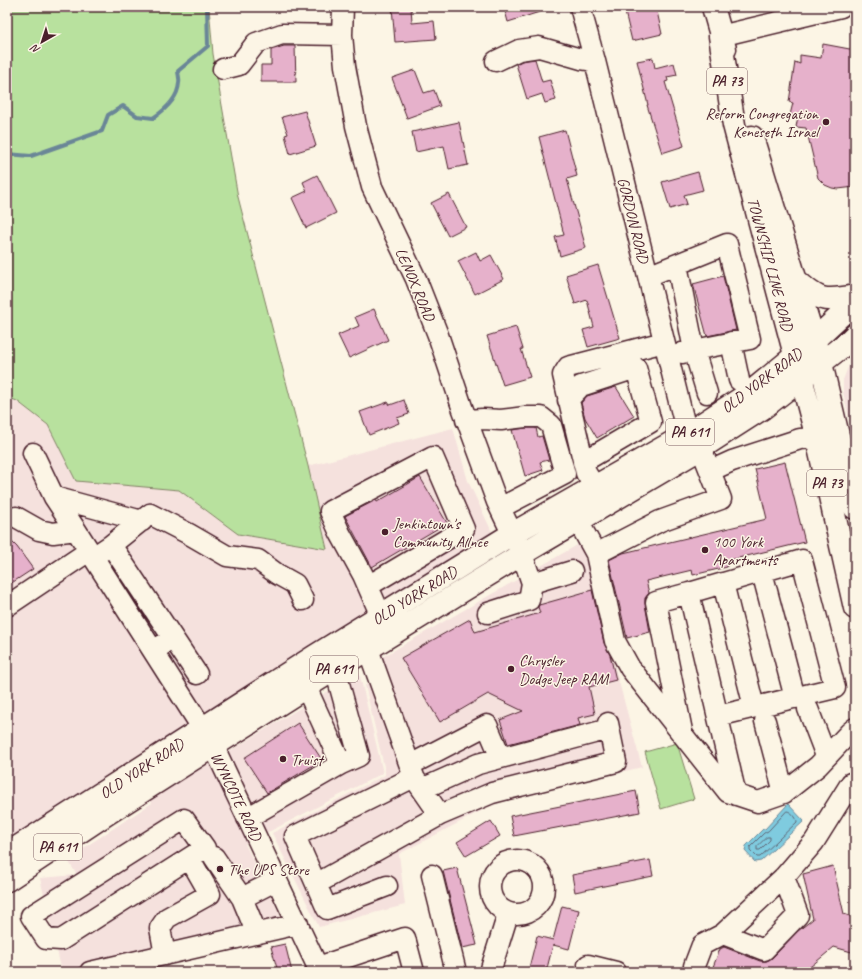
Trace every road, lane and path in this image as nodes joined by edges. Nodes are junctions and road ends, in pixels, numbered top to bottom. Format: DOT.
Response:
graph roads {
  1 [pos="343,7"];
  2 [pos="580,7"];
  3 [pos="713,7"];
  4 [pos="841,7"];
  5 [pos="342,35"];
  6 [pos="720,36"];
  7 [pos="496,61"];
  8 [pos="595,61"];
  9 [pos="223,69"];
  10 [pos="677,265"];
  11 [pos="648,276"];
  12 [pos="795,279"];
  13 [pos="855,296"];
  14 [pos="855,302"];
  15 [pos="855,334"];
  16 [pos="813,341"];
  17 [pos="731,342"];
  18 [pos="666,350"];
  19 [pos="694,350"];
  20 [pos="795,354"];
  21 [pos="821,363"];
  22 [pos="801,379"];
  23 [pos="739,380"];
  24 [pos="707,393"];
  25 [pos="568,400"];
  26 [pos="466,420"];
  27 [pos="817,438"];
  28 [pos="694,441"];
  29 [pos="33,453"];
  30 [pos="583,462"];
  31 [pos="710,471"];
  32 [pos="594,487"];
  33 [pos="54,497"];
  34 [pos="500,508"];
  35 [pos="855,508"];
  36 [pos="16,517"];
  37 [pos="142,521"];
  38 [pos="578,521"];
  39 [pos="76,530"];
  40 [pos="512,534"];
  41 [pos="111,545"];
  42 [pos="91,554"];
  43 [pos="522,554"];
  44 [pos="596,554"];
  45 [pos="572,571"];
  46 [pos="762,572"];
  47 [pos="532,583"];
  48 [pos="723,583"];
  49 [pos="368,586"];
  50 [pos="689,592"];
  51 [pos="303,600"];
  52 [pos="7,606"];
  53 [pos="855,608"];
  54 [pos="488,613"];
  55 [pos="381,616"];
  56 [pos="359,629"];
  57 [pos="173,638"];
  58 [pos="368,649"];
  59 [pos="153,652"];
  60 [pos="335,669"];
  61 [pos="197,674"];
  62 [pos="306,687"];
  63 [pos="802,703"];
  64 [pos="760,714"];
  65 [pos="718,716"];
  66 [pos="855,728"];
  67 [pos="682,734"];
  68 [pos="207,737"];
  69 [pos="826,756"];
  70 [pos="501,758"];
  71 [pos="340,764"];
  72 [pos="415,777"];
  73 [pos="854,784"];
  74 [pos="784,793"];
  75 [pos="736,795"];
  76 [pos="440,815"];
  77 [pos="248,818"];
  78 [pos="7,854"];
  79 [pos="214,857"];
  80 [pos="190,859"];
  81 [pos="432,875"];
  82 [pos="784,877"];
  83 [pos="7,880"];
  84 [pos="277,880"];
  85 [pos="316,884"];
  86 [pos="387,886"];
  87 [pos="242,898"];
  88 [pos="508,914"];
  89 [pos="298,924"];
  90 [pos="257,934"];
  91 [pos="723,934"];
  92 [pos="165,955"];
  93 [pos="588,965"];
  94 [pos="319,969"];
  95 [pos="90,972"];
  96 [pos="414,972"];
  97 [pos="456,972"];
  98 [pos="490,972"];
  99 [pos="616,972"];
  100 [pos="695,972"];
  1 -- 5 [label="street, LENOX ROAD"];
  2 -- 8 [label="street, GORDON ROAD"];
  3 -- 6 [label="main road, TOWNSHIP LINE ROAD / PA 73"];
  4 -- 6 [label="street"];
  5 -- 9 [label="street"];
  5 -- 26 [label="street, LENOX ROAD"];
  6 -- 12 [label="main road, TOWNSHIP LINE ROAD / PA 73"];
  6 -- 20 [label="main road, TOWNSHIP LINE ROAD / PA 73"];
  7 -- 8 [label="street"];
  8 -- 11 [label="street, GORDON ROAD"];
  10 -- 11 [label="street"];
  10 -- 17 [label="street"];
  10 -- 19 [label="street"];
  11 -- 18 [label="street, GORDON ROAD"];
  12 -- 13 [label="main road"];
  12 -- 16 [label="main road, TOWNSHIP LINE ROAD / PA 73"];
  14 -- 16 [label="main road, OLD YORK ROAD / PA 611"];
  15 -- 21 [label="main road, OLD YORK ROAD / PA 611"];
  16 -- 20 [label="main road, OLD YORK ROAD / PA 611"];
  16 -- 21 [label="main road, TOWNSHIP LINE ROAD / PA 73"];
  17 -- 19 [label="street"];
  17 -- 23 [label="street"];
  18 -- 19 [label="street"];
  18 -- 25 [label="street"];
  18 -- 28 [label="street, GORDON ROAD"];
  19 -- 24 [label="street"];
  20 -- 22 [label="main road, TOWNSHIP LINE ROAD / PA 73"];
  20 -- 28 [label="main road, OLD YORK ROAD / PA 611"];
  21 -- 22 [label="main road, OLD YORK ROAD / PA 611"];
  21 -- 35 [label="main road, TOWNSHIP LINE ROAD / PA 73"];
  22 -- 27 [label="main road, TOWNSHIP LINE ROAD / PA 73"];
  22 -- 28 [label="main road, OLD YORK ROAD / PA 611"];
  25 -- 30 [label="street"];
  25 -- 30 [label="street"];
  26 -- 34 [label="street, LENOX ROAD"];
  26 -- 34 [label="street"];
  27 -- 31 [label="street"];
  27 -- 53 [label="main road, TOWNSHIP LINE ROAD / PA 73"];
  28 -- 31 [label="street, GORDON ROAD"];
  28 -- 32 [label="main road, OLD YORK ROAD / PA 611"];
  28 -- 38 [label="main road, OLD YORK ROAD / PA 611"];
  29 -- 33 [label="street, WYNCOTE ROAD"];
  30 -- 32 [label="street"];
  31 -- 44 [label="street, GORDON ROAD"];
  32 -- 40 [label="main road, OLD YORK ROAD / PA 611"];
  33 -- 37 [label="street"];
  33 -- 39 [label="street, WYNCOTE ROAD"];
  34 -- 40 [label="street, LENOX ROAD"];
  36 -- 39 [label="street"];
  37 -- 41 [label="street"];
  37 -- 51 [label="street"];
  38 -- 43 [label="main road, OLD YORK ROAD / PA 611"];
  38 -- 44 [label="street"];
  39 -- 42 [label="street, WYNCOTE ROAD"];
  40 -- 43 [label="street, LENOX ROAD"];
  40 -- 55 [label="main road, OLD YORK ROAD / PA 611"];
  41 -- 42 [label="street"];
  41 -- 57 [label="street"];
  42 -- 52 [label="street"];
  42 -- 59 [label="street, WYNCOTE ROAD"];
  43 -- 47 [label="street, LENOX ROAD"];
  43 -- 58 [label="main road, OLD YORK ROAD / PA 611"];
  44 -- 67 [label="street"];
  45 -- 47 [label="street"];
  46 -- 48 [label="street"];
  46 -- 63 [label="street"];
  46 -- 63 [label="street"];
  47 -- 54 [label="street"];
  48 -- 50 [label="street"];
  48 -- 64 [label="street"];
  49 -- 49 [label="street"];
  49 -- 55 [label="street"];
  50 -- 65 [label="street"];
  50 -- 67 [label="street"];
  55 -- 56 [label="main road, OLD YORK ROAD / PA 611"];
  56 -- 58 [label="main road"];
  56 -- 68 [label="main road, OLD YORK ROAD / PA 611"];
  57 -- 59 [label="street"];
  57 -- 61 [label="street"];
  58 -- 60 [label="main road, OLD YORK ROAD / PA 611"];
  58 -- 72 [label="street"];
  59 -- 68 [label="street, WYNCOTE ROAD"];
  60 -- 62 [label="main road, OLD YORK ROAD / PA 611"];
  60 -- 71 [label="street"];
  62 -- 68 [label="main road, OLD YORK ROAD / PA 611"];
  62 -- 71 [label="street"];
  63 -- 64 [label="street"];
  63 -- 69 [label="street"];
  64 -- 65 [label="street"];
  64 -- 74 [label="street"];
  65 -- 75 [label="street"];
  66 -- 69 [label="street"];
  67 -- 75 [label="street"];
  68 -- 77 [label="street, WYNCOTE ROAD"];
  68 -- 78 [label="main road, OLD YORK ROAD / PA 611"];
  68 -- 83 [label="main road, OLD YORK ROAD / PA 611"];
  69 -- 74 [label="street"];
  70 -- 72 [label="street"];
  70 -- 72 [label="street"];
  70 -- 76 [label="street"];
  71 -- 77 [label="street"];
  72 -- 76 [label="street"];
  72 -- 85 [label="street"];
  73 -- 82 [label="street"];
  74 -- 75 [label="street"];
  76 -- 85 [label="street"];
  77 -- 84 [label="street, WYNCOTE ROAD"];
  79 -- 87 [label="street"];
  80 -- 80 [label="street"];
  80 -- 92 [label="street"];
  81 -- 97 [label="street"];
  82 -- 91 [label="street"];
  82 -- 91 [label="street"];
  84 -- 87 [label="street"];
  84 -- 89 [label="street, WYNCOTE ROAD"];
  85 -- 86 [label="street"];
  87 -- 90 [label="street"];
  88 -- 98 [label="street"];
  89 -- 90 [label="street"];
  89 -- 94 [label="street, WYNCOTE ROAD"];
  90 -- 92 [label="street"];
  91 -- 100 [label="street"];
  92 -- 95 [label="street"];
  93 -- 99 [label="street"];
  94 -- 96 [label="street"];
}
